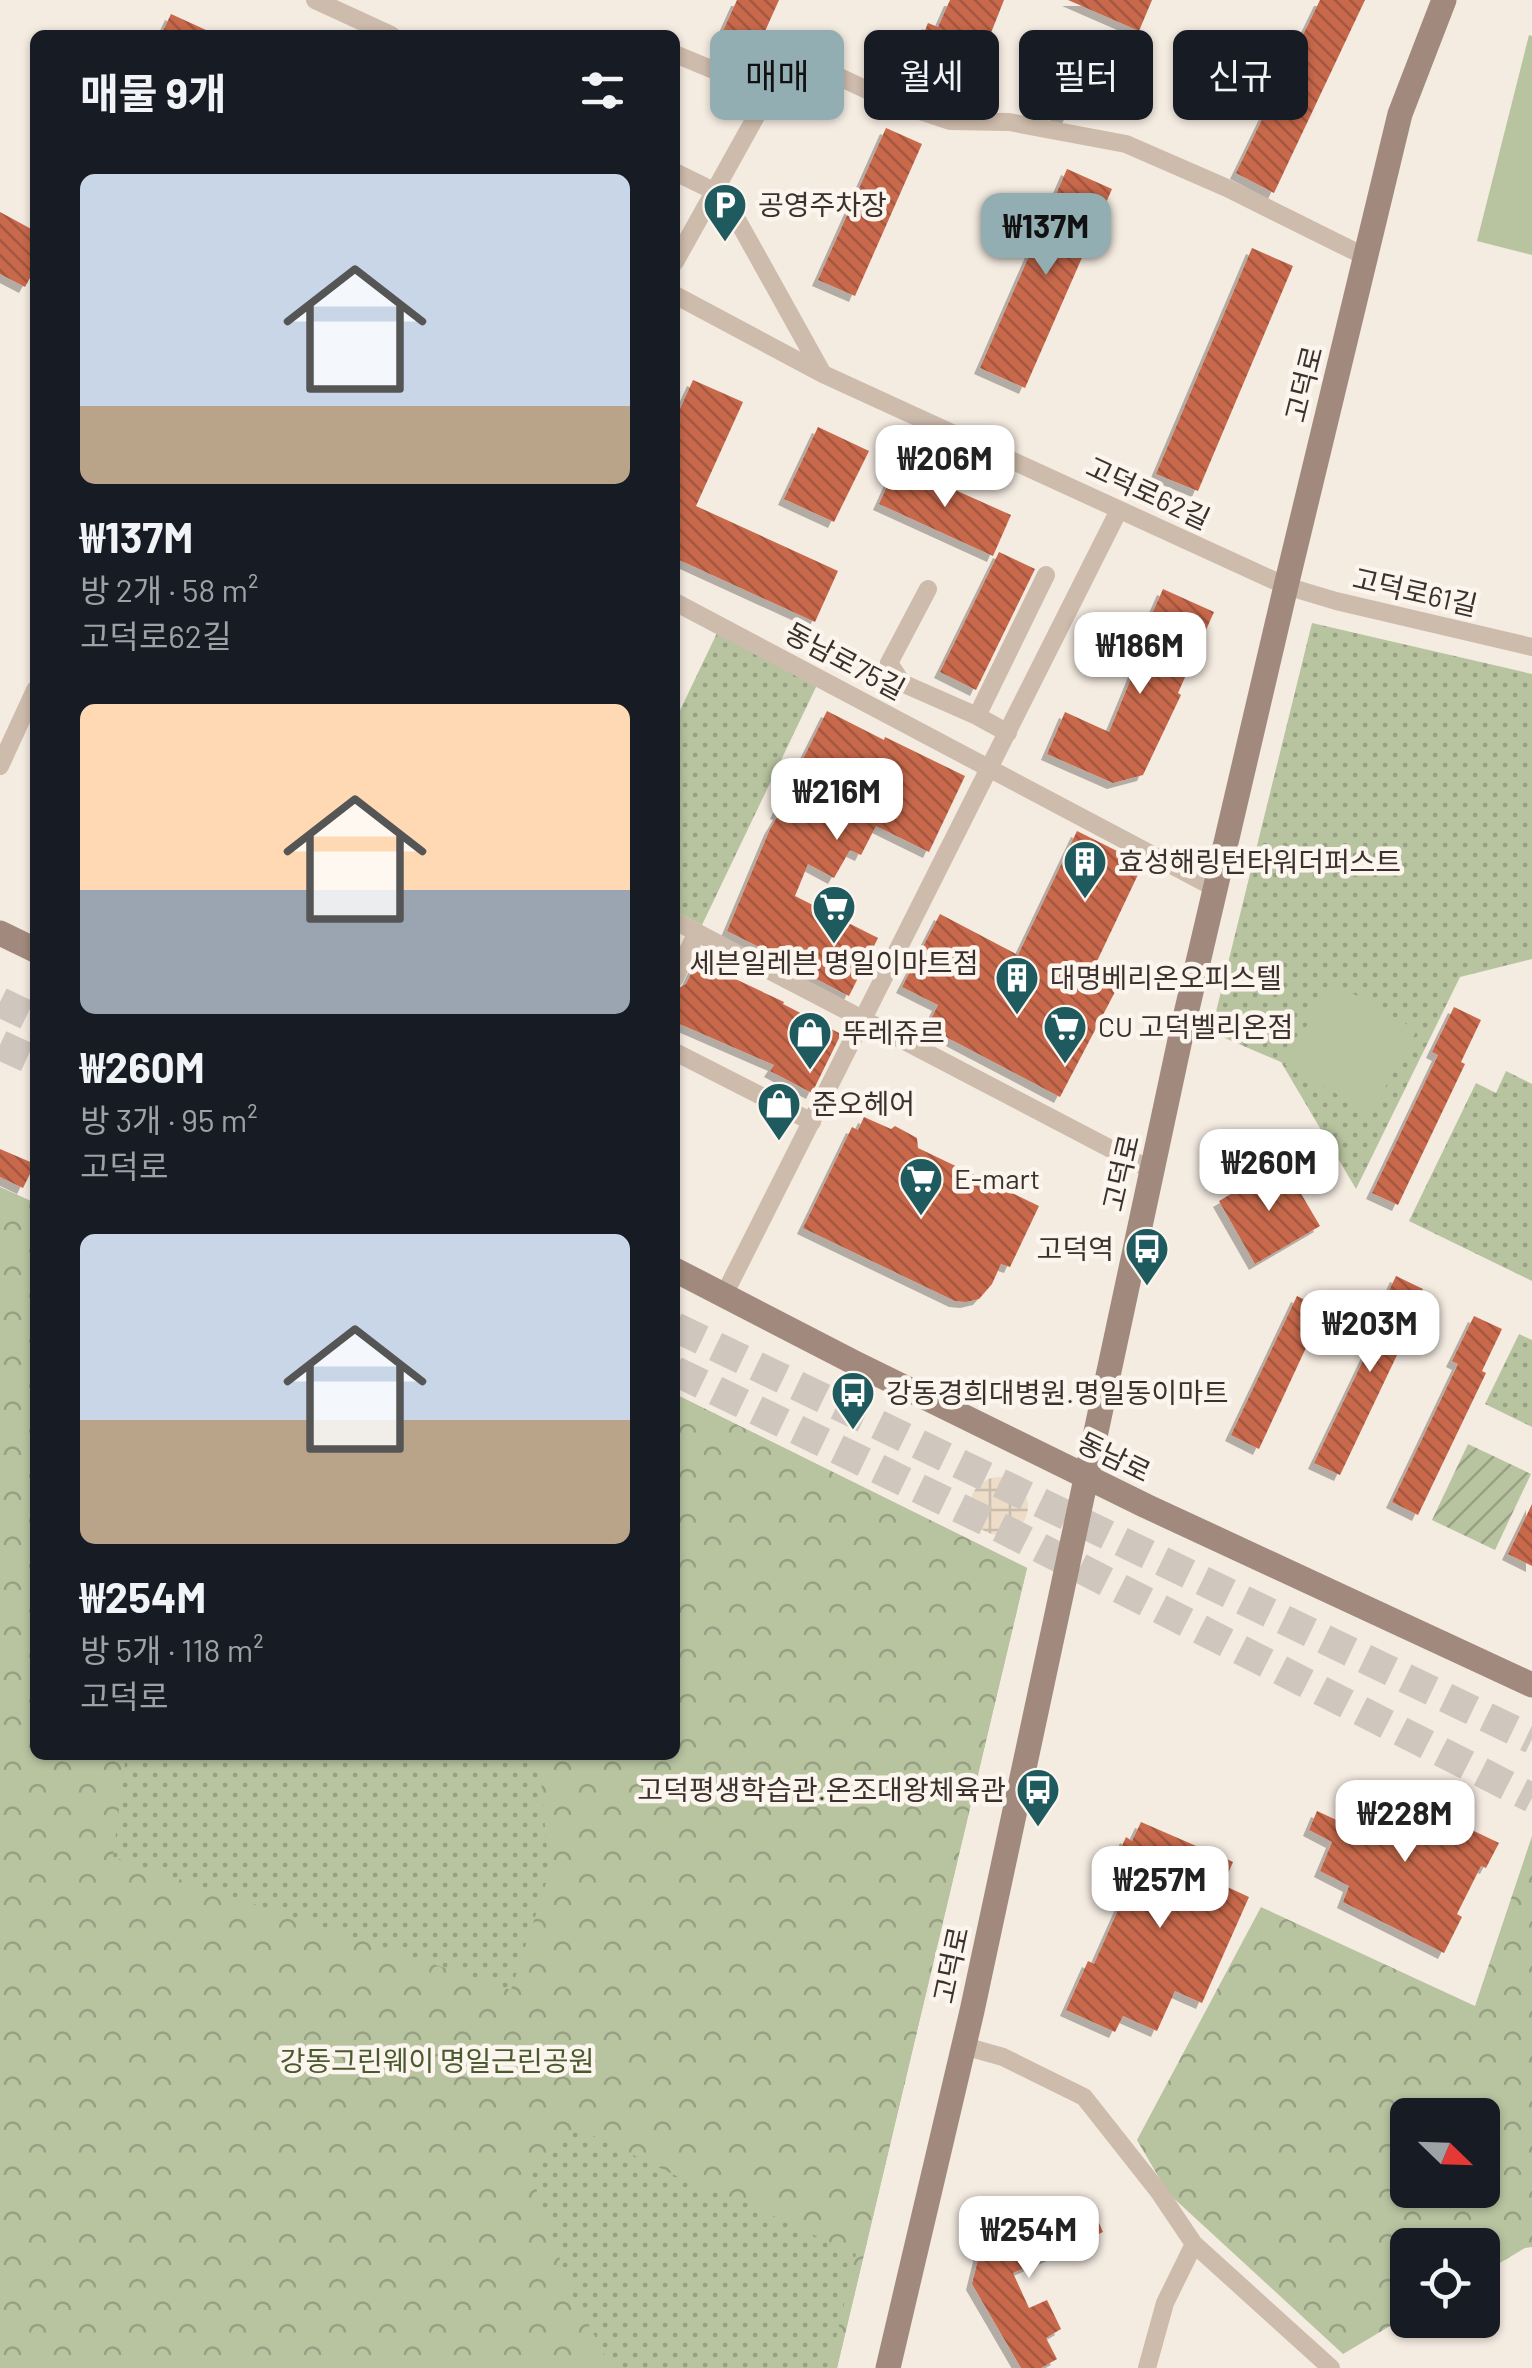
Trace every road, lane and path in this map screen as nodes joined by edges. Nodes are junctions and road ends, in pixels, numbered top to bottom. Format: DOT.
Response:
graph roads {
  1 [pos="315,0"];
  2 [pos="1444,0"];
  3 [pos="361,29"];
  4 [pos="680,56"];
  5 [pos="710,69"];
  6 [pos="844,79"];
  7 [pos="754,120"];
  8 [pos="680,175"];
  9 [pos="714,192"];
  10 [pos="680,253"];
  11 [pos="1366,257"];
  12 [pos="680,298"];
  13 [pos="823,374"];
  14 [pos="1119,510"];
  15 [pos="1046,575"];
  16 [pos="1286,586"];
  17 [pos="928,589"];
  18 [pos="680,605"];
  19 [pos="1532,647"];
  20 [pos="30,714"];
  21 [pos="977,716"];
  22 [pos="1008,734"];
  23 [pos="0,766"];
  24 [pos="990,769"];
  25 [pos="1216,888"];
  26 [pos="680,924"];
  27 [pos="0,932"];
  28 [pos="697,932"];
  29 [pos="30,947"];
  30 [pos="680,968"];
  31 [pos="864,1020"];
  32 [pos="680,1055"];
  33 [pos="812,1122"];
  34 [pos="1153,1171"];
  35 [pos="680,1273"];
  36 [pos="724,1295"];
  37 [pos="1086,1476"];
  38 [pos="1532,1686"];
  39 [pos="964,2046"];
  40 [pos="1194,2244"];
  41 [pos="888,2368"];
  42 [pos="1147,2368"];
  43 [pos="1331,2368"];
  1 -- 3 [label="street"];
  2 -- 11 [label="main road, 고덕로"];
  4 -- 5 [label="street"];
  6 -- 11 [label="street"];
  7 -- 9 [label="street"];
  8 -- 9 [label="street"];
  9 -- 10 [label="street"];
  9 -- 13 [label="street"];
  11 -- 16 [label="main road, 고덕로"];
  12 -- 13 [label="street, 고덕로62길"];
  13 -- 14 [label="street, 고덕로62길"];
  14 -- 16 [label="street, 고덕로62길"];
  14 -- 22 [label="street"];
  15 -- 21 [label="street"];
  16 -- 19 [label="street, 고덕로61길"];
  16 -- 25 [label="main road, 고덕로"];
  17 -- 21 [label="street"];
  18 -- 24 [label="street, 동남로75길"];
  20 -- 23 [label="street"];
  21 -- 22 [label="street"];
  22 -- 24 [label="street"];
  24 -- 25 [label="street, 동남로75길"];
  24 -- 31 [label="street"];
  25 -- 34 [label="main road, 고덕로"];
  26 -- 28 [label="street"];
  27 -- 29 [label="main road"];
  28 -- 30 [label="street"];
  28 -- 31 [label="street"];
  31 -- 33 [label="street"];
  31 -- 34 [label="street"];
  32 -- 33 [label="street"];
  33 -- 36 [label="street"];
  34 -- 37 [label="main road, 고덕로"];
  35 -- 36 [label="main road, 동남로"];
  36 -- 37 [label="main road, 동남로"];
  37 -- 38 [label="main road, 동남로"];
  37 -- 39 [label="main road, 고덕로"];
  39 -- 40 [label="street"];
  39 -- 41 [label="main road, 고덕로"];
  40 -- 42 [label="street"];
  40 -- 43 [label="street"];
}
